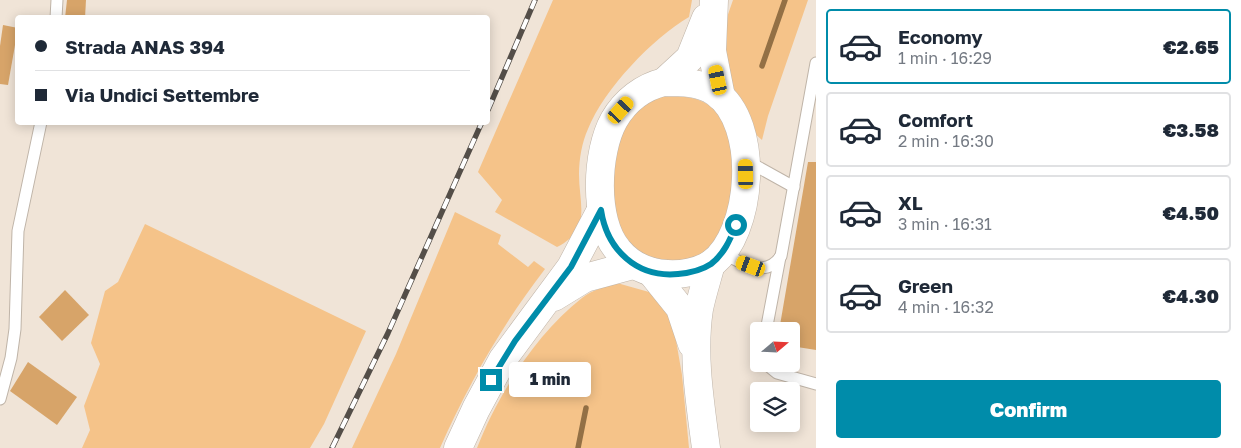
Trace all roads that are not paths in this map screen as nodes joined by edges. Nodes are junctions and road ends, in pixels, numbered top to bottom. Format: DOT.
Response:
graph roads {
  1 [pos="57,0"];
  2 [pos="712,0"];
  3 [pos="56,15"];
  4 [pos="816,63"];
  5 [pos="664,82"];
  6 [pos="721,97"];
  7 [pos="812,97"];
  8 [pos="40,125"];
  9 [pos="746,161"];
  10 [pos="794,186"];
  11 [pos="601,210"];
  12 [pos="781,256"];
  13 [pos="716,259"];
  14 [pos="642,269"];
  15 [pos="538,310"];
  16 [pos="768,322"];
  17 [pos="697,363"];
  18 [pos="776,372"];
  19 [pos="816,384"];
  20 [pos="0,399"];
  21 [pos="458,448"];
  22 [pos="706,448"];
  1 -- 3 [label="lane"];
  2 -- 5 [label="main road"];
  2 -- 6 [label="main road"];
  4 -- 7 [label="lane"];
  5 -- 6 [label="main road"];
  5 -- 11 [label="main road"];
  6 -- 9 [label="main road"];
  7 -- 10 [label="lane"];
  8 -- 20 [label="lane"];
  9 -- 10 [label="lane"];
  9 -- 13 [label="main road"];
  10 -- 12 [label="lane"];
  11 -- 14 [label="main road"];
  11 -- 15 [label="main road"];
  12 -- 13 [label="lane"];
  12 -- 16 [label="lane"];
  13 -- 14 [label="main road"];
  13 -- 17 [label="main road"];
  14 -- 15 [label="main road"];
  14 -- 17 [label="main road"];
  15 -- 21 [label="main road"];
  17 -- 22 [label="main road"];
  18 -- 19 [label="lane"];
}
